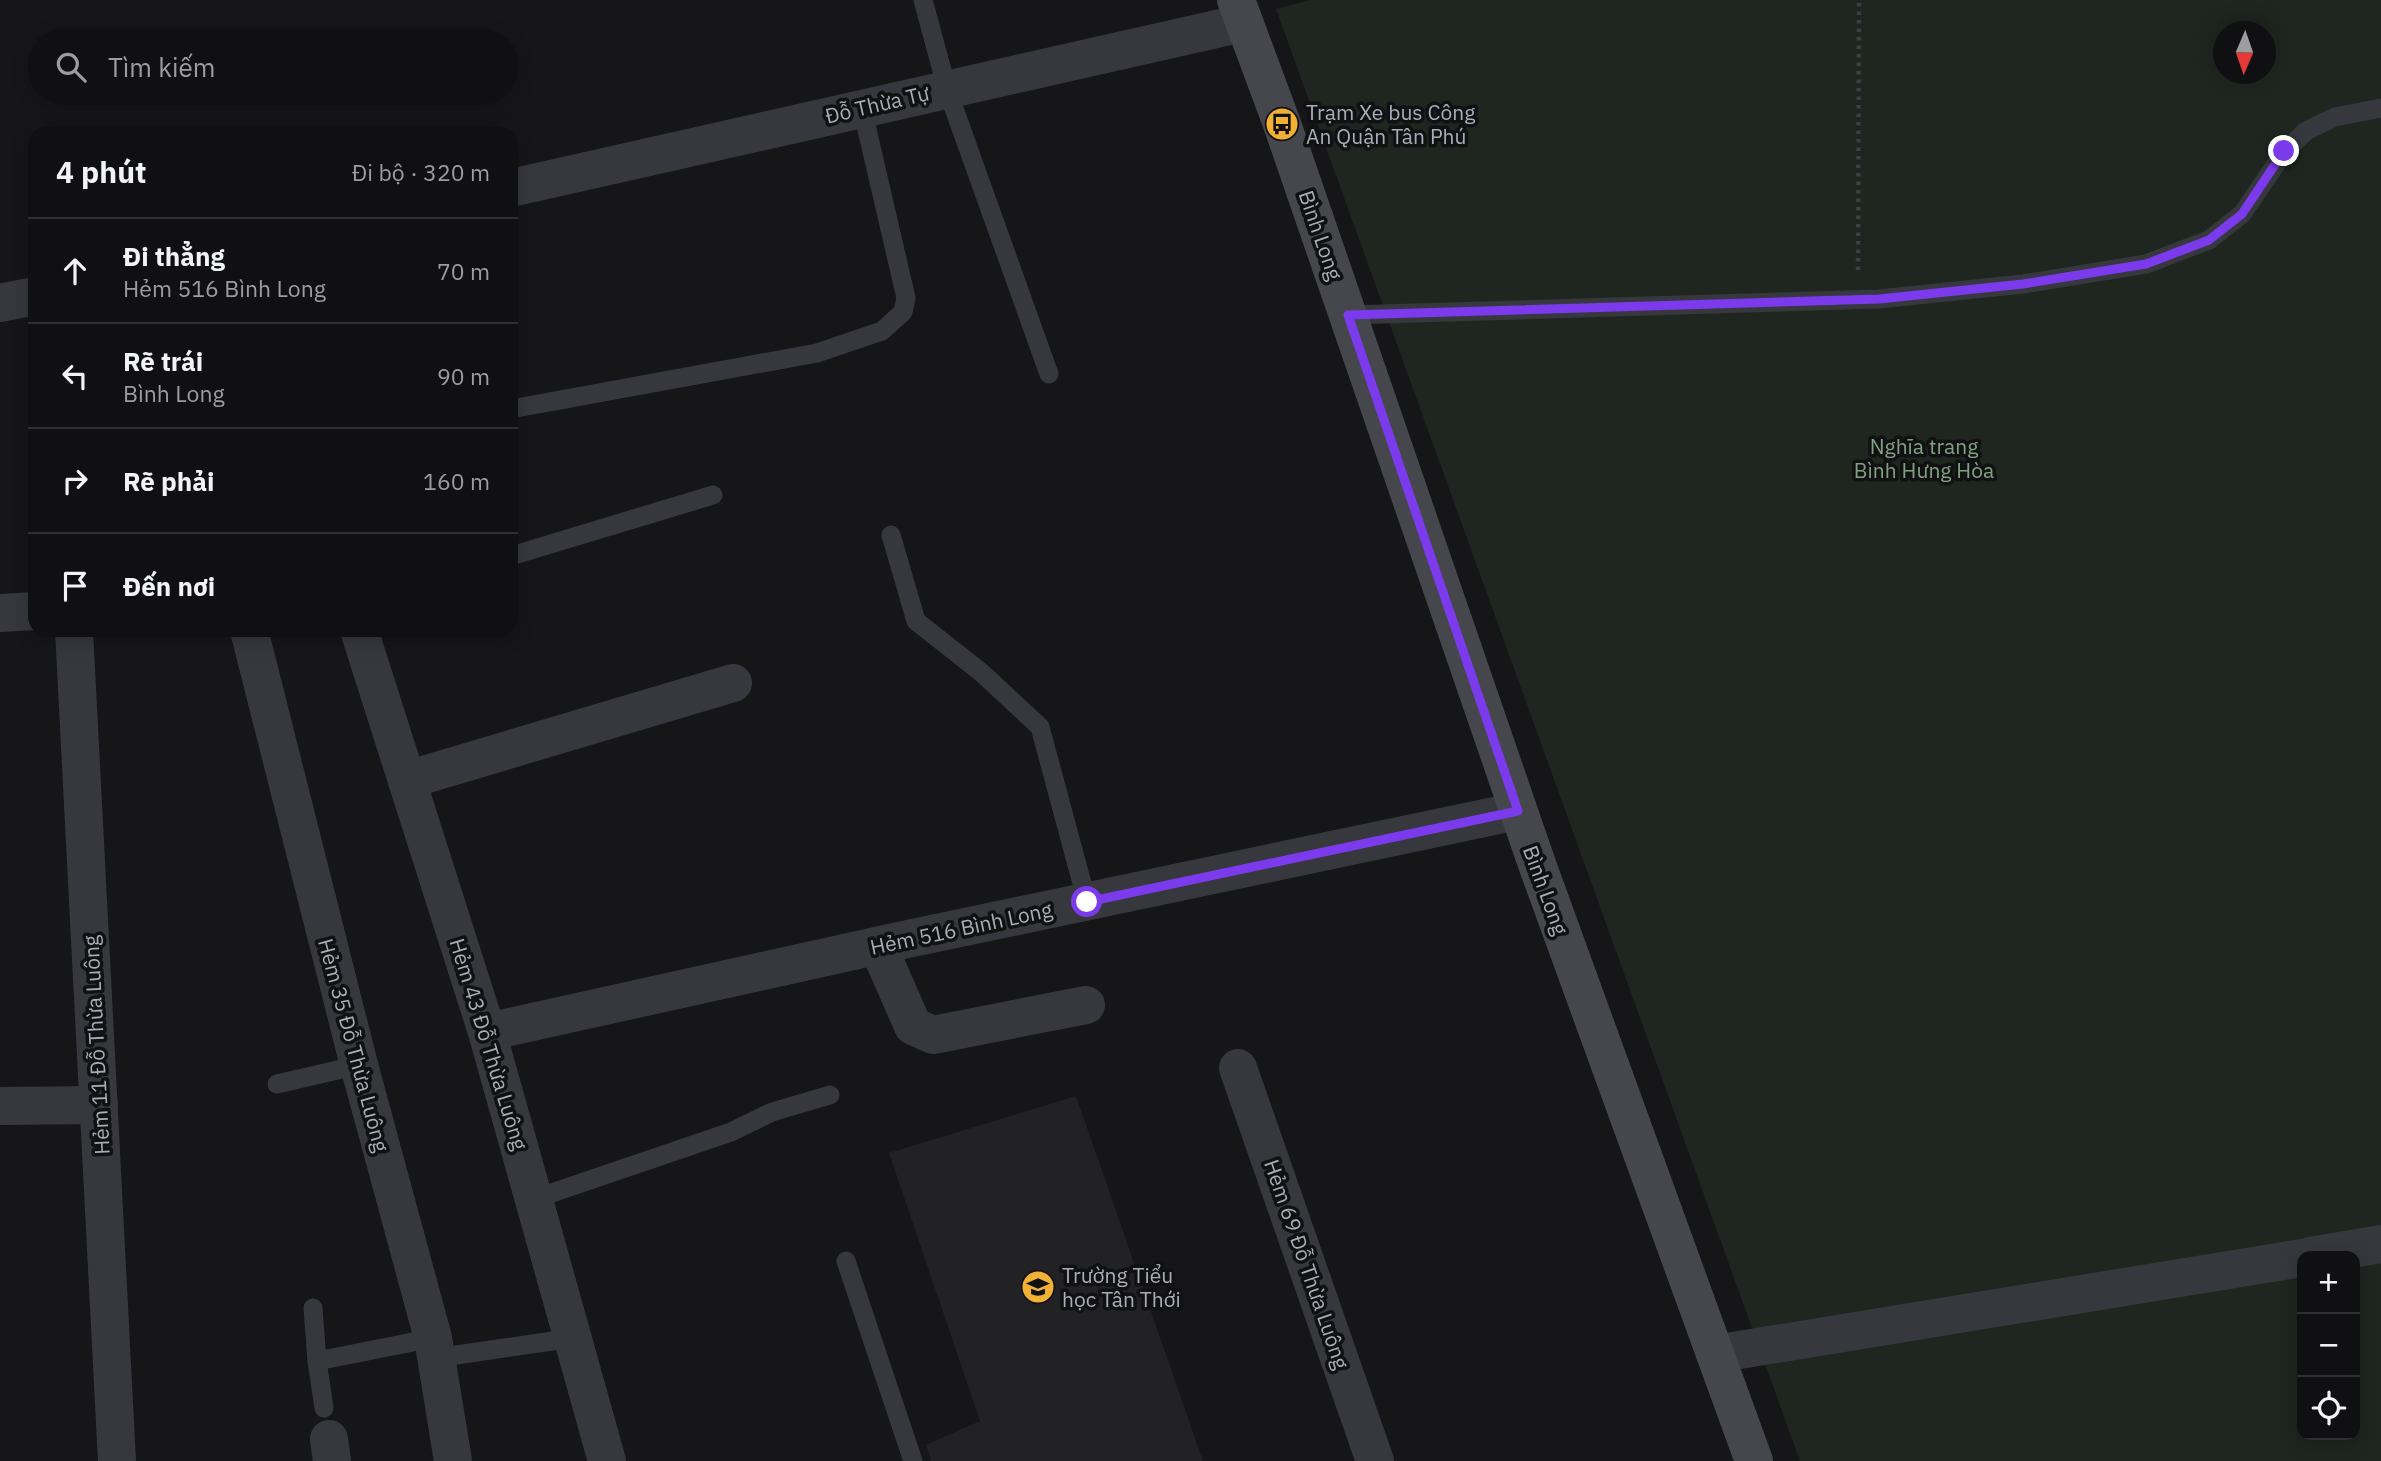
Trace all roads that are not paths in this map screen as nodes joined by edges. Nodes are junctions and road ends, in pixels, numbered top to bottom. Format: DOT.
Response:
graph roads {
  1 [pos="923,0"];
  2 [pos="1240,12"];
  3 [pos="947,89"];
  4 [pos="862,108"];
  5 [pos="2381,108"];
  6 [pos="518,186"];
  7 [pos="28,297"];
  8 [pos="0,303"];
  9 [pos="1348,315"];
  10 [pos="1049,374"];
  11 [pos="518,409"];
  12 [pos="713,495"];
  13 [pos="891,535"];
  14 [pos="518,554"];
  15 [pos="28,611"];
  16 [pos="0,613"];
  17 [pos="74,637"];
  18 [pos="251,637"];
  19 [pos="361,637"];
  20 [pos="733,683"];
  21 [pos="407,780"];
  22 [pos="1518,811"];
  23 [pos="1087,902"];
  24 [pos="878,946"];
  25 [pos="1086,1005"];
  26 [pos="487,1032"];
  27 [pos="359,1065"];
  28 [pos="1238,1068"];
  29 [pos="276,1084"];
  30 [pos="830,1095"];
  31 [pos="99,1105"];
  32 [pos="0,1106"];
  33 [pos="534,1199"];
  34 [pos="2381,1244"];
  35 [pos="2340,1251"];
  36 [pos="2297,1259"];
  37 [pos="846,1261"];
  38 [pos="313,1308"];
  39 [pos="573,1338"];
  40 [pos="434,1348"];
  41 [pos="1715,1354"];
  42 [pos="317,1361"];
  43 [pos="328,1436"];
  44 [pos="117,1461"];
  45 [pos="453,1461"];
  46 [pos="607,1461"];
  47 [pos="913,1461"];
  48 [pos="1375,1461"];
  49 [pos="1754,1461"];
  1 -- 3 [label="lane"];
  2 -- 3 [label="street, Đỗ Thừa Tự"];
  2 -- 9 [label="main road, Bình Long"];
  3 -- 4 [label="street, Đỗ Thừa Tự"];
  3 -- 10 [label="lane"];
  4 -- 6 [label="street, Đỗ Thừa Tự"];
  4 -- 11 [label="lane"];
  5 -- 9 [label="lane"];
  7 -- 8 [label="street"];
  9 -- 22 [label="main road, Bình Long"];
  12 -- 14 [label="lane"];
  13 -- 23 [label="lane"];
  15 -- 16 [label="street"];
  17 -- 31 [label="street, Hẻm 11 Đỗ Thừa Luông"];
  18 -- 27 [label="street, Hẻm 35 Đỗ Thừa Luông"];
  19 -- 21 [label="street, Hẻm 43 Đỗ Thừa Luông"];
  20 -- 21 [label="street"];
  21 -- 26 [label="street, Hẻm 43 Đỗ Thừa Luông"];
  22 -- 23 [label="street, Hẻm 516 Bình Long"];
  22 -- 41 [label="main road, Bình Long"];
  23 -- 24 [label="street, Hẻm 516 Bình Long"];
  24 -- 25 [label="street"];
  24 -- 26 [label="street, Hẻm 516 Bình Long"];
  26 -- 33 [label="street, Hẻm 43 Đỗ Thừa Luông"];
  27 -- 29 [label="lane"];
  27 -- 40 [label="street, Hẻm 35 Đỗ Thừa Luông"];
  28 -- 48 [label="street, Hẻm 69 Đỗ Thừa Luông"];
  30 -- 33 [label="lane"];
  31 -- 32 [label="street"];
  31 -- 44 [label="street, Hẻm 11 Đỗ Thừa Luông"];
  33 -- 39 [label="street, Hẻm 43 Đỗ Thừa Luông"];
  34 -- 35 [label="street"];
  36 -- 41 [label="street"];
  37 -- 47 [label="lane"];
  38 -- 42 [label="lane"];
  39 -- 40 [label="lane"];
  39 -- 46 [label="street, Hẻm 43 Đỗ Thừa Luông"];
  40 -- 42 [label="lane"];
  40 -- 45 [label="street, Hẻm 35 Đỗ Thừa Luông"];
  41 -- 49 [label="main road, Bình Long"];
  42 -- 43 [label="lane"];
}
